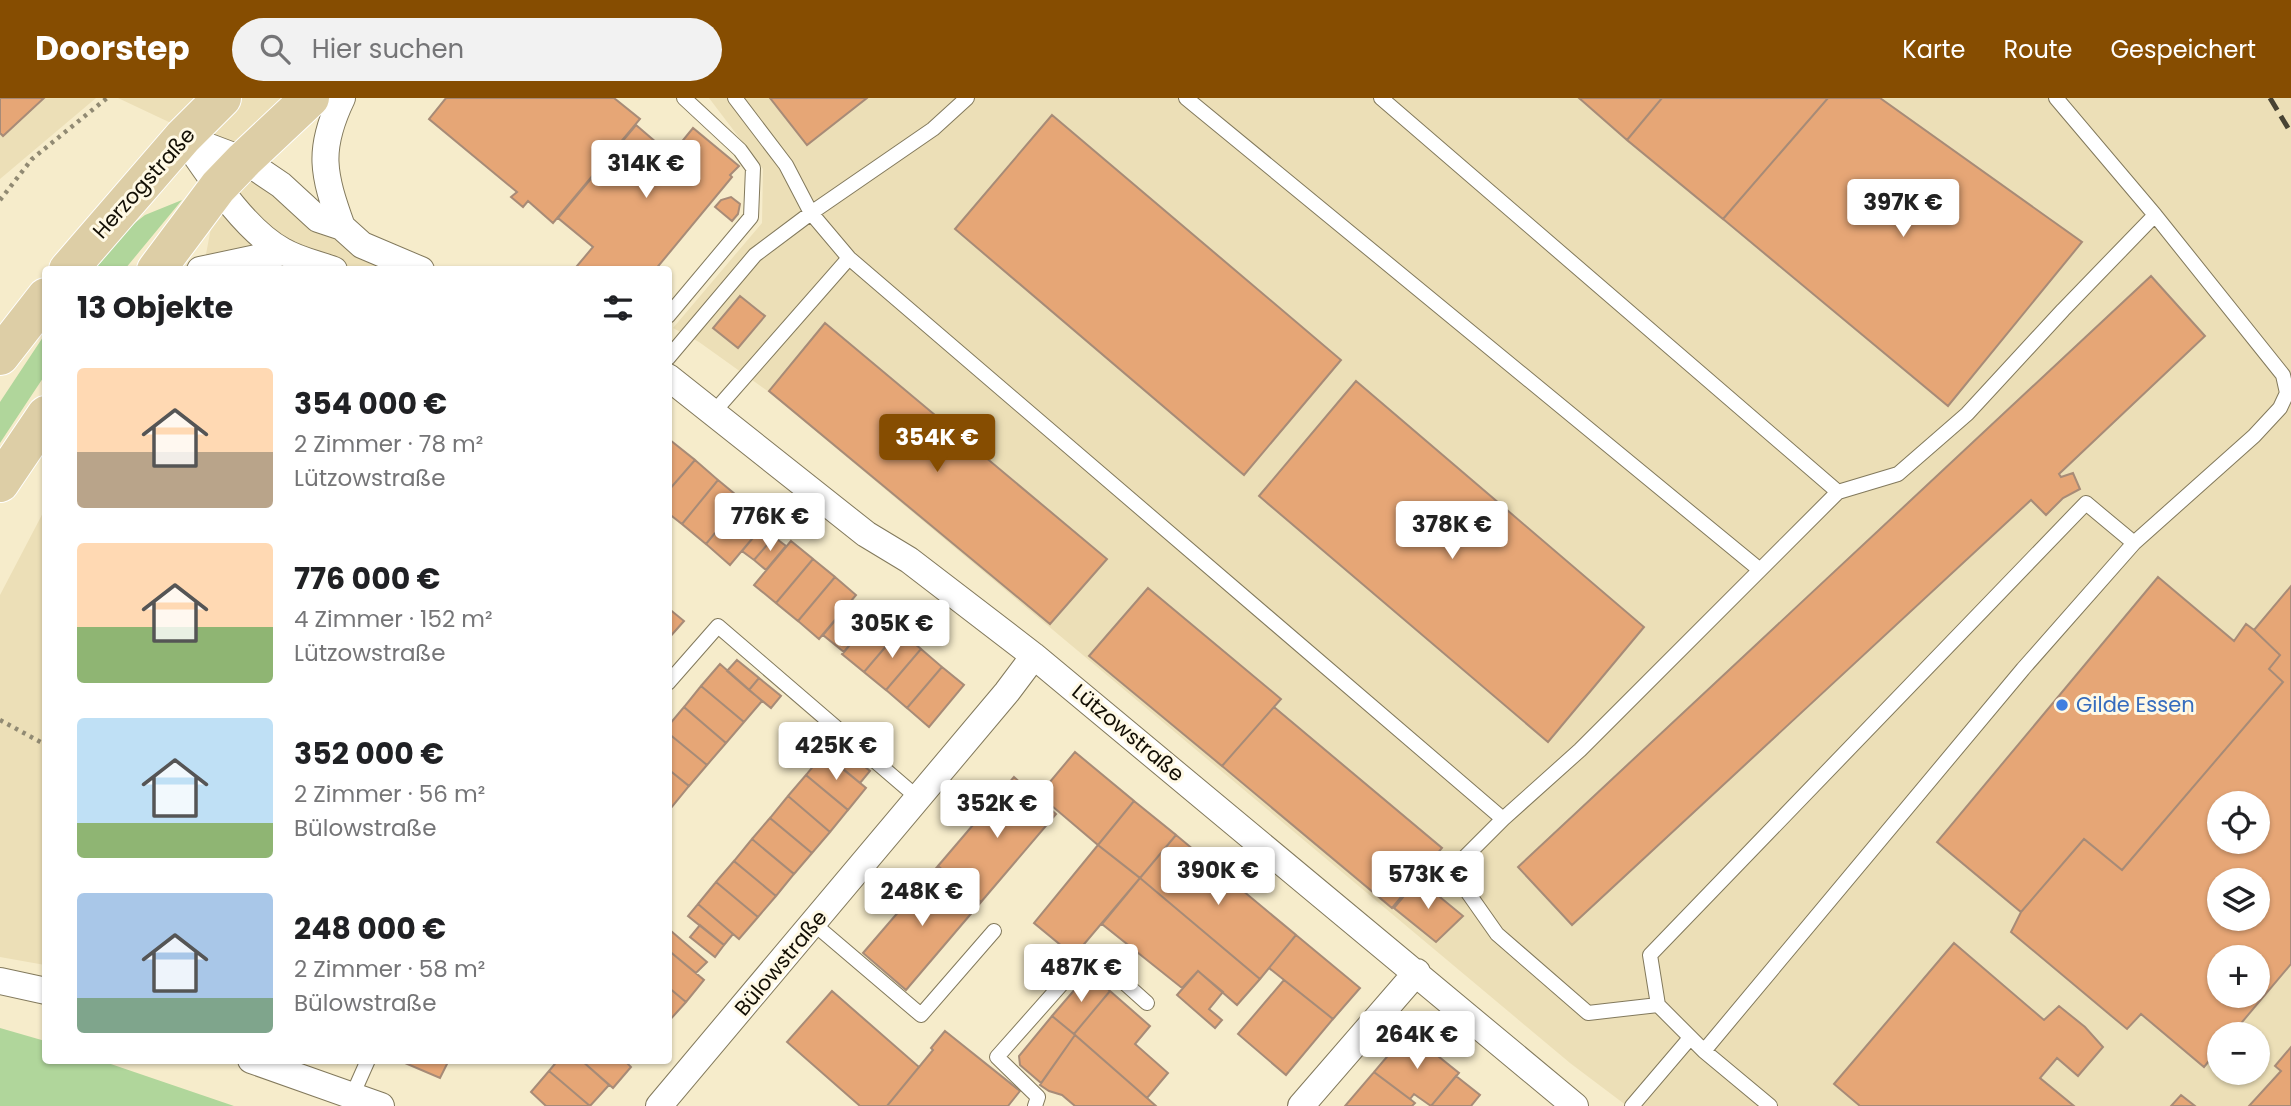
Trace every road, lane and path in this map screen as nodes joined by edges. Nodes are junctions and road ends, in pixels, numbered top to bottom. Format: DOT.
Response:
graph roads {
  1 [pos="107,98"];
  2 [pos="222,98"];
  3 [pos="310,98"];
  4 [pos="342,98"];
  5 [pos="684,98"];
  6 [pos="735,98"];
  7 [pos="967,98"];
  8 [pos="1186,98"];
  9 [pos="1381,98"];
  10 [pos="2056,98"];
  11 [pos="183,137"];
  12 [pos="244,160"];
  13 [pos="218,187"];
  14 [pos="0,200"];
  15 [pos="811,213"];
  16 [pos="2155,215"];
  17 [pos="342,227"];
  18 [pos="284,252"];
  19 [pos="849,258"];
  20 [pos="71,266"];
  21 [pos="159,266"];
  22 [pos="219,266"];
  23 [pos="323,266"];
  24 [pos="412,266"];
  25 [pos="42,302"];
  26 [pos="672,311"];
  27 [pos="672,353"];
  28 [pos="0,356"];
  29 [pos="672,380"];
  30 [pos="713,412"];
  31 [pos="42,421"];
  32 [pos="0,483"];
  33 [pos="1838,492"];
  34 [pos="2134,543"];
  35 [pos="1760,570"];
  36 [pos="1034,656"];
  37 [pos="672,678"];
  38 [pos="0,720"];
  39 [pos="42,743"];
  40 [pos="918,798"];
  41 [pos="1503,819"];
  42 [pos="814,924"];
  43 [pos="994,931"];
  44 [pos="1417,972"];
  45 [pos="0,981"];
  46 [pos="42,990"];
  47 [pos="1147,1003"];
  48 [pos="1658,1006"];
  49 [pos="1690,1038"];
  50 [pos="1703,1051"];
  51 [pos="262,1064"];
  52 [pos="366,1064"];
  53 [pos="352,1096"];
  54 [pos="381,1106"];
  55 [pos="659,1106"];
  56 [pos="1035,1106"];
  57 [pos="1301,1106"];
  58 [pos="1575,1106"];
  59 [pos="1632,1106"];
  60 [pos="1770,1106"];
  1 -- 14 [label="path"];
  2 -- 11 [label="main road, Herzogstraße"];
  3 -- 12 [label="main road"];
  4 -- 17 [label="street"];
  5 -- 26 [label="lane"];
  6 -- 15 [label="lane"];
  7 -- 15 [label="lane"];
  8 -- 35 [label="lane"];
  9 -- 33 [label="lane"];
  10 -- 16 [label="lane"];
  11 -- 12 [label="street"];
  11 -- 13 [label="street"];
  11 -- 20 [label="main road, Herzogstraße"];
  12 -- 13 [label="main road"];
  12 -- 17 [label="street"];
  13 -- 18 [label="street"];
  13 -- 21 [label="main road"];
  15 -- 19 [label="lane"];
  15 -- 27 [label="lane"];
  16 -- 33 [label="lane"];
  16 -- 34 [label="lane"];
  17 -- 24 [label="street"];
  18 -- 22 [label="street"];
  18 -- 23 [label="street"];
  19 -- 30 [label="lane"];
  19 -- 41 [label="lane"];
  25 -- 28 [label="main road"];
  29 -- 30 [label="street, Lützowstraße"];
  30 -- 36 [label="street, Lützowstraße"];
  31 -- 32 [label="main road"];
  33 -- 35 [label="lane"];
  34 -- 48 [label="lane"];
  34 -- 50 [label="lane"];
  35 -- 41 [label="lane"];
  36 -- 40 [label="street, Bülowstraße"];
  36 -- 44 [label="street, Lützowstraße"];
  37 -- 40 [label="lane"];
  38 -- 39 [label="path"];
  40 -- 42 [label="street, Bülowstraße"];
  41 -- 48 [label="lane"];
  42 -- 43 [label="lane"];
  42 -- 55 [label="street, Bülowstraße"];
  44 -- 57 [label="street"];
  44 -- 58 [label="street, Lützowstraße"];
  45 -- 46 [label="street"];
  47 -- 56 [label="lane"];
  48 -- 49 [label="lane"];
  49 -- 50 [label="lane"];
  49 -- 59 [label="lane"];
  50 -- 60 [label="lane"];
  51 -- 53 [label="street"];
  52 -- 53 [label="lane"];
  53 -- 54 [label="street"];
}
